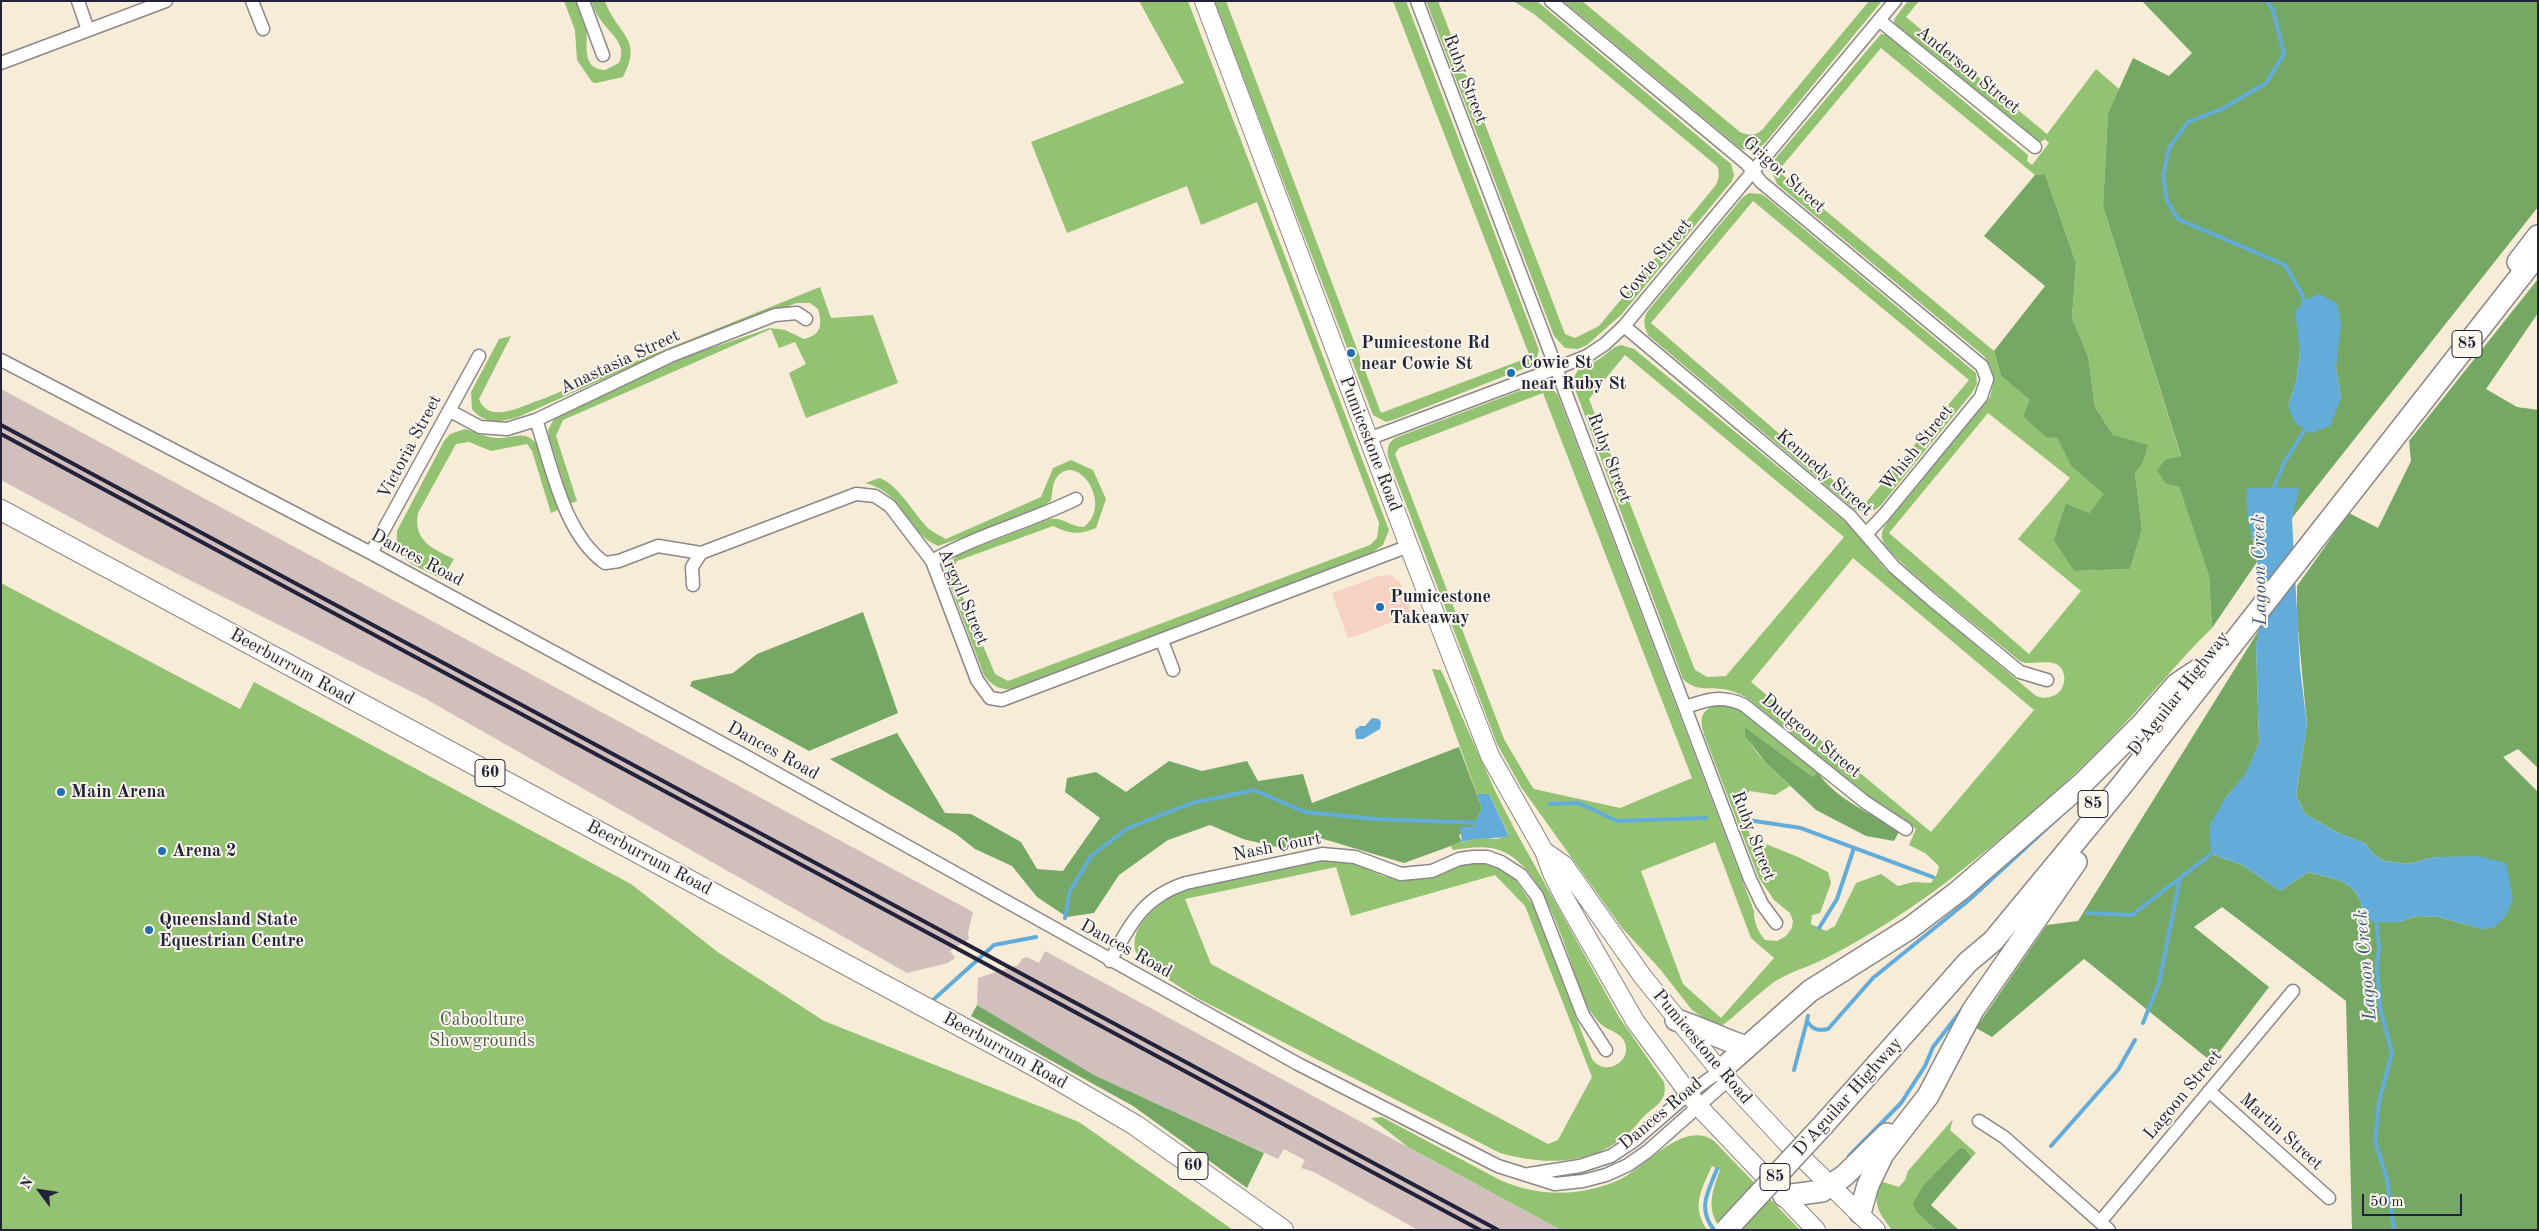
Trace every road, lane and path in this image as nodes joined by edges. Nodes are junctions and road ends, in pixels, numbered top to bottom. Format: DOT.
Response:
graph roads {
  1 [pos="78,1"];
  2 [pos="166,1"];
  3 [pos="252,1"];
  4 [pos="583,1"];
  5 [pos="1204,1"];
  6 [pos="1417,1"];
  7 [pos="1551,1"];
  8 [pos="1895,1"];
  9 [pos="1879,20"];
  10 [pos="264,29"];
  11 [pos="88,30"];
  12 [pos="604,55"];
  13 [pos="1,63"];
  14 [pos="2035,147"];
  15 [pos="1753,172"];
  16 [pos="2538,236"];
  17 [pos="2538,254"];
  18 [pos="806,318"];
  19 [pos="1624,326"];
  20 [pos="479,356"];
  21 [pos="1,360"];
  22 [pos="1557,368"];
  23 [pos="1987,379"];
  24 [pos="450,411"];
  25 [pos="536,420"];
  26 [pos="2396,426"];
  27 [pos="1368,439"];
  28 [pos="1076,499"];
  29 [pos="1,510"];
  30 [pos="1866,534"];
  31 [pos="1409,546"];
  32 [pos="371,553"];
  33 [pos="701,553"];
  34 [pos="932,561"];
  35 [pos="693,585"];
  36 [pos="1162,641"];
  37 [pos="1173,670"];
  38 [pos="2199,678"];
  39 [pos="2047,680"];
  40 [pos="1686,707"];
  41 [pos="2122,785"];
  42 [pos="1906,829"];
  43 [pos="1544,851"];
  44 [pos="1776,923"];
  45 [pos="1110,961"];
  46 [pos="1968,962"];
  47 [pos="2293,992"];
  48 [pos="1676,1020"];
  49 [pos="1747,1046"];
  50 [pos="1606,1050"];
  51 [pos="1724,1076"];
  52 [pos="2210,1091"];
  53 [pos="1693,1100"];
  54 [pos="1979,1120"];
  55 [pos="1901,1130"];
  56 [pos="1831,1186"];
  57 [pos="1784,1196"];
  58 [pos="2328,1198"];
  59 [pos="1860,1213"];
  60 [pos="2104,1226"];
  61 [pos="1283,1230"];
  62 [pos="1726,1230"];
  63 [pos="1816,1230"];
  64 [pos="1876,1230"];
  1 -- 11 [label="street"];
  2 -- 11 [label="street"];
  3 -- 10 [label="street"];
  4 -- 12 [label="street"];
  5 -- 27 [label="main road, Pumicestone Road"];
  6 -- 22 [label="street, Ruby Street"];
  7 -- 15 [label="street, Grigor Street"];
  8 -- 9 [label="street, Cowie Street"];
  9 -- 14 [label="street, Anderson Street"];
  9 -- 15 [label="street, Cowie Street"];
  11 -- 13 [label="street"];
  15 -- 19 [label="street, Cowie Street"];
  15 -- 23 [label="street, Grigor Street"];
  16 -- 26 [label="highway, D'Aguilar Highway / 85"];
  17 -- 26 [label="highway, D'Aguilar Highway / 85"];
  18 -- 25 [label="street, Anastasia Street"];
  19 -- 22 [label="street, Cowie Street"];
  19 -- 30 [label="street, Kennedy Street"];
  20 -- 24 [label="street, Victoria Street"];
  21 -- 32 [label="street, Dances Road"];
  22 -- 27 [label="street, Cowie Street"];
  22 -- 40 [label="street, Ruby Street"];
  23 -- 30 [label="street, Whish Street"];
  24 -- 25 [label="street, Anastasia Street"];
  24 -- 32 [label="street, Victoria Street"];
  25 -- 33 [label="street"];
  26 -- 38 [label="highway, D'Aguilar Highway / 85"];
  27 -- 31 [label="main road, Pumicestone Road"];
  28 -- 34 [label="street"];
  29 -- 61 [label="main road, Beerburrum Road / 60"];
  30 -- 39 [label="street, Kennedy Street"];
  31 -- 36 [label="street, Argyll Street"];
  31 -- 43 [label="main road, Pumicestone Road"];
  32 -- 45 [label="street, Dances Road"];
  33 -- 34 [label="street, Argyll Street"];
  33 -- 35 [label="street"];
  34 -- 36 [label="street, Argyll Street"];
  36 -- 37 [label="street"];
  38 -- 41 [label="highway, D'Aguilar Highway / 85"];
  38 -- 46 [label="highway, D'Aguilar Highway / 85"];
  38 -- 49 [label="highway"];
  40 -- 42 [label="street, Dudgeon Street"];
  40 -- 44 [label="street, Ruby Street"];
  41 -- 46 [label="highway, D'Aguilar Highway / 85"];
  41 -- 55 [label="highway"];
  43 -- 48 [label="main road, Pumicestone Road"];
  43 -- 53 [label="main road, Pumicestone Road"];
  45 -- 50 [label="street, Nash Court"];
  45 -- 53 [label="street, Dances Road"];
  46 -- 62 [label="highway, D'Aguilar Highway / 85, bridge"];
  47 -- 52 [label="street, Lagoon Street"];
  48 -- 49 [label="highway"];
  48 -- 51 [label="main road, Pumicestone Road"];
  49 -- 51 [label="highway"];
  51 -- 53 [label="street, Dances Road"];
  51 -- 56 [label="main road, Pumicestone Road"];
  52 -- 58 [label="street, Martin Street"];
  52 -- 60 [label="street, Lagoon Street"];
  53 -- 57 [label="main road, Pumicestone Road"];
  54 -- 60 [label="street"];
  55 -- 56 [label="highway"];
  55 -- 59 [label="highway"];
  56 -- 57 [label="highway"];
  56 -- 59 [label="main road, Pumicestone Road"];
  57 -- 63 [label="main road, Pumicestone Road"];
  59 -- 64 [label="main road, Pumicestone Road"];
}
